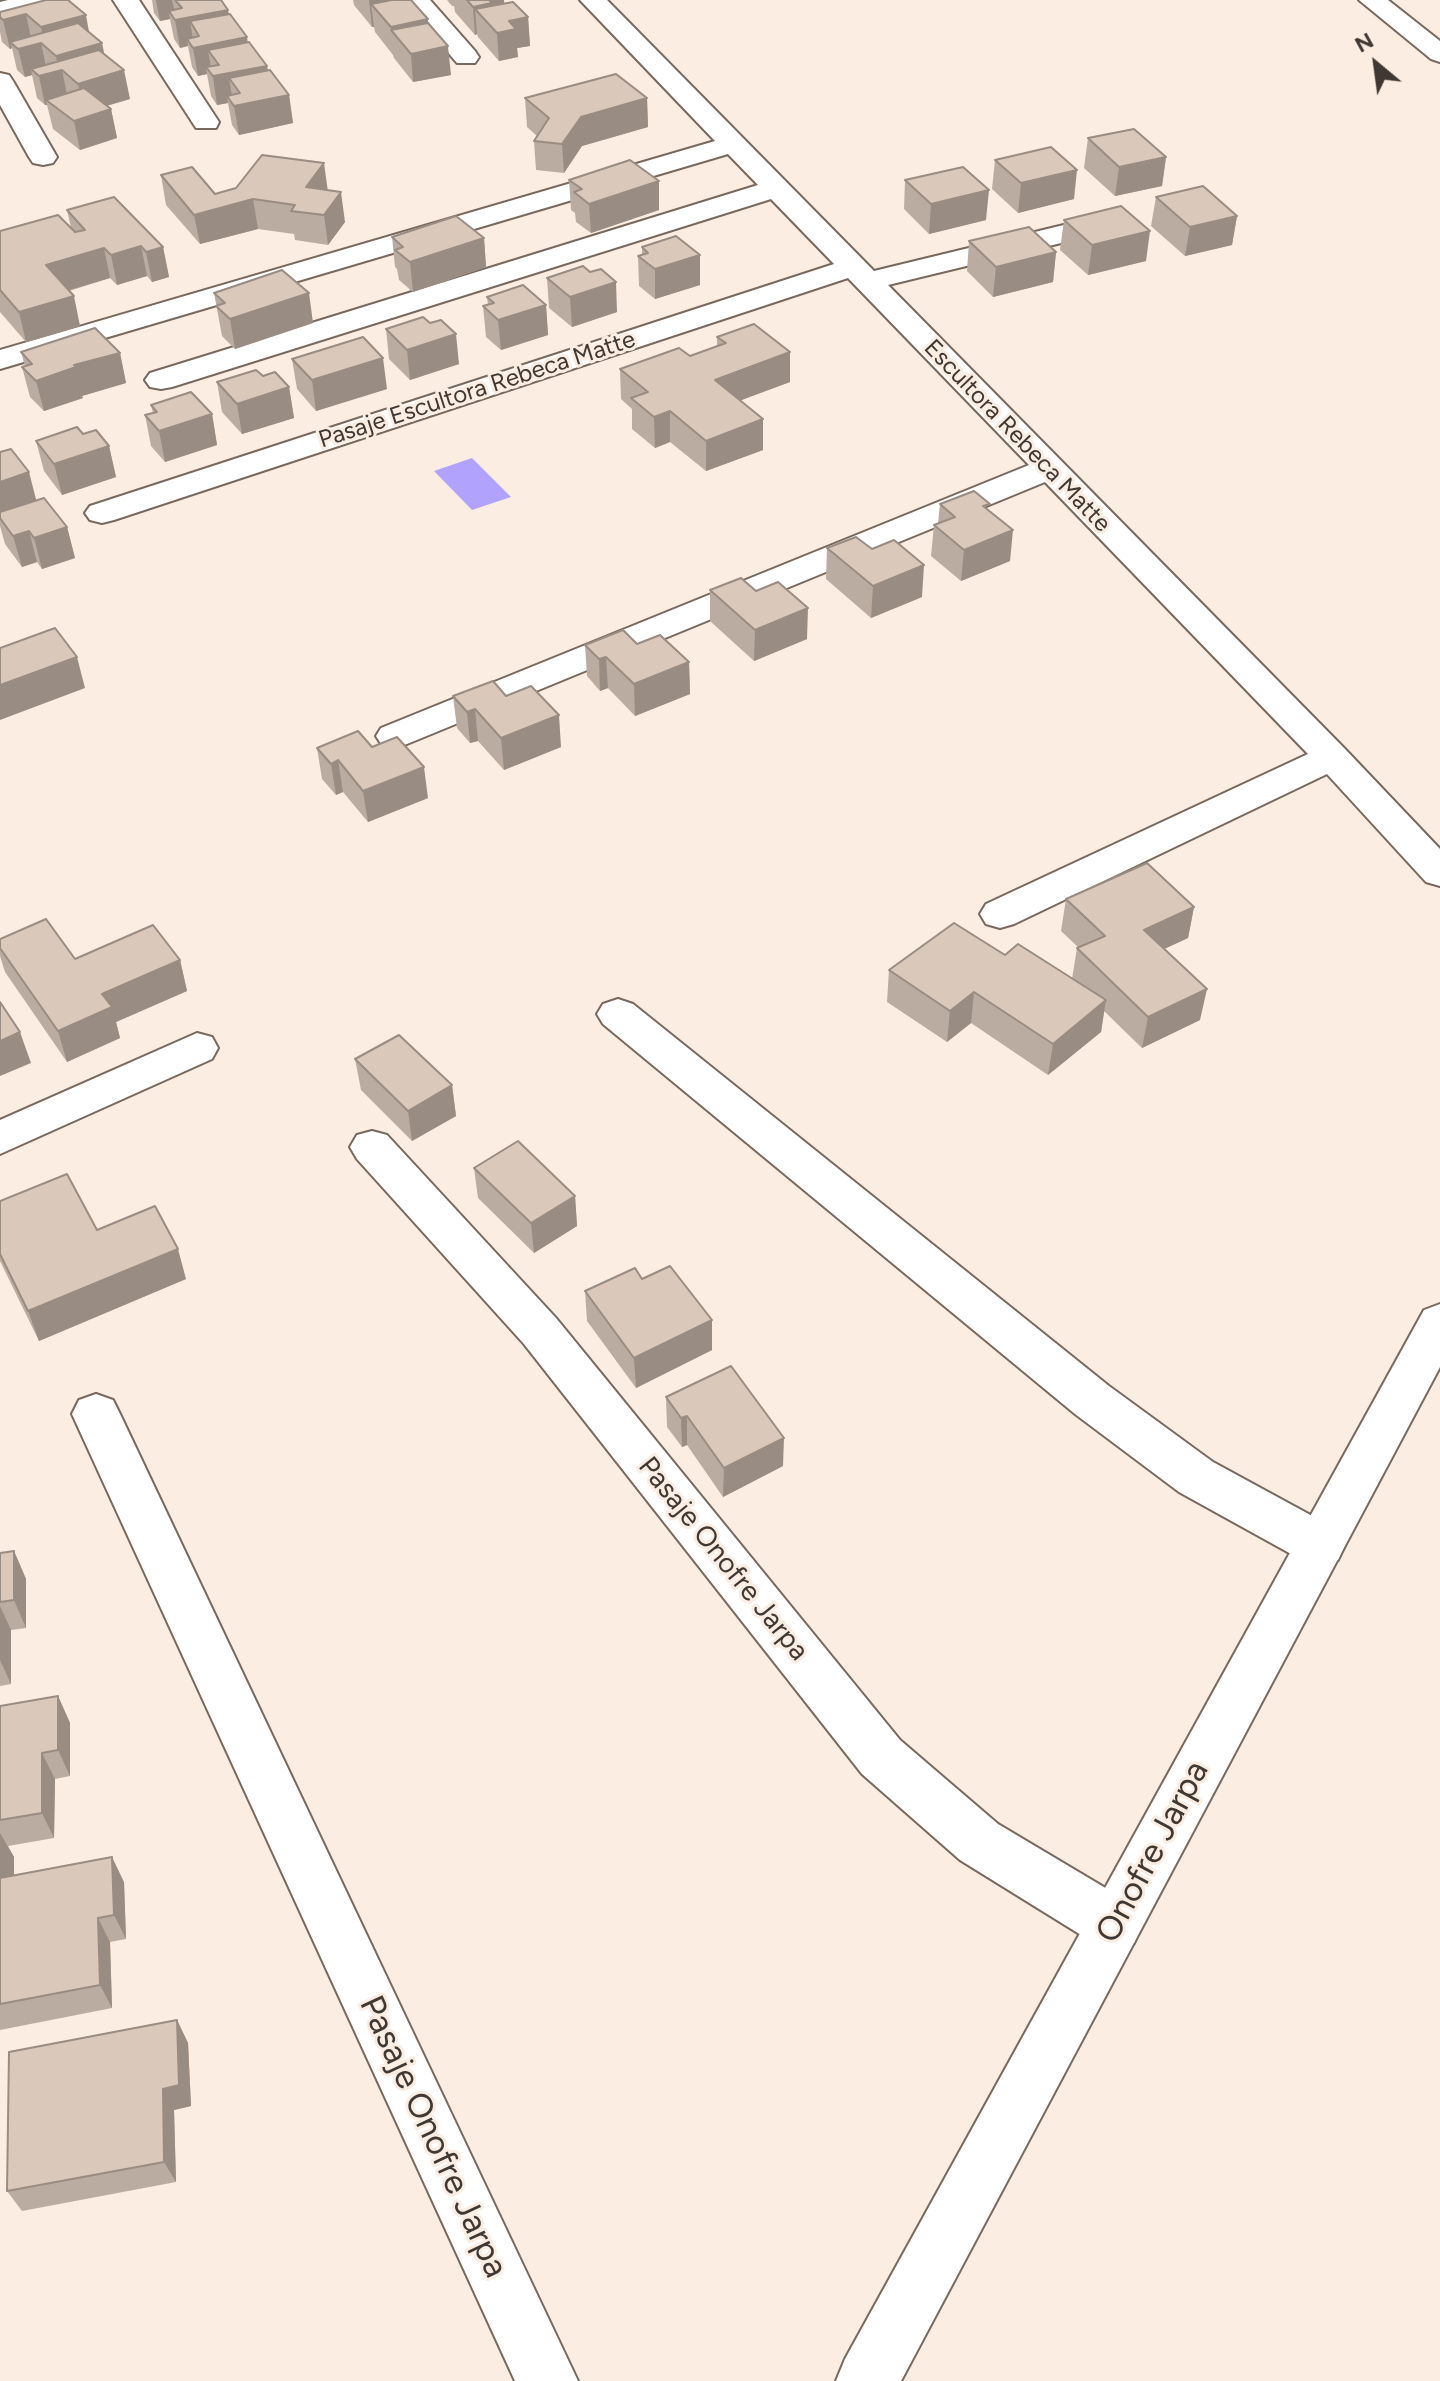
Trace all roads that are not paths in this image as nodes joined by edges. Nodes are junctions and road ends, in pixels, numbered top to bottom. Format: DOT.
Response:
graph roads {
  1 [pos="37,0"];
  2 [pos="126,0"];
  3 [pos="416,0"];
  4 [pos="593,0"];
  5 [pos="1372,0"];
  6 [pos="0,10"];
  7 [pos="1440,54"];
  8 [pos="466,57"];
  9 [pos="0,81"];
  10 [pos="206,122"];
  11 [pos="734,144"];
  12 [pos="43,157"];
  13 [pos="777,188"];
  14 [pos="1109,223"];
  15 [pos="860,274"];
  16 [pos="0,360"];
  17 [pos="161,380"];
  18 [pos="1048,469"];
  19 [pos="102,513"];
  20 [pos="394,736"];
  21 [pos="1332,757"];
  22 [pos="1440,873"];
  23 [pos="1000,914"];
  24 [pos="618,1014"];
  25 [pos="197,1048"];
  26 [pos="0,1138"];
  27 [pos="372,1147"];
  28 [pos="1440,1323"];
  29 [pos="96,1414"];
  30 [pos="1320,1545"];
  31 [pos="1114,1924"];
  32 [pos="547,2381"];
  33 [pos="867,2381"];
  1 -- 6 [label="street"];
  2 -- 10 [label="street"];
  3 -- 8 [label="street"];
  4 -- 11 [label="street, Escultora Rebeca Matte"];
  5 -- 7 [label="street"];
  9 -- 12 [label="street"];
  11 -- 13 [label="street, Escultora Rebeca Matte"];
  11 -- 16 [label="street"];
  13 -- 15 [label="street, Escultora Rebeca Matte"];
  13 -- 17 [label="street"];
  14 -- 15 [label="street, Pasaje Escultora Rebeca Matte"];
  15 -- 18 [label="street, Escultora Rebeca Matte"];
  15 -- 19 [label="street, Pasaje Escultora Rebeca Matte"];
  18 -- 20 [label="street"];
  18 -- 21 [label="street, Escultora Rebeca Matte"];
  21 -- 22 [label="street, Escultora Rebeca Matte"];
  21 -- 23 [label="street"];
  24 -- 30 [label="street"];
  25 -- 26 [label="street"];
  27 -- 31 [label="street, Pasaje Onofre Jarpa"];
  28 -- 30 [label="street, Onofre Jarpa"];
  29 -- 32 [label="street, Pasaje Onofre Jarpa"];
  30 -- 31 [label="street, Onofre Jarpa"];
  31 -- 33 [label="street, Onofre Jarpa"];
}
